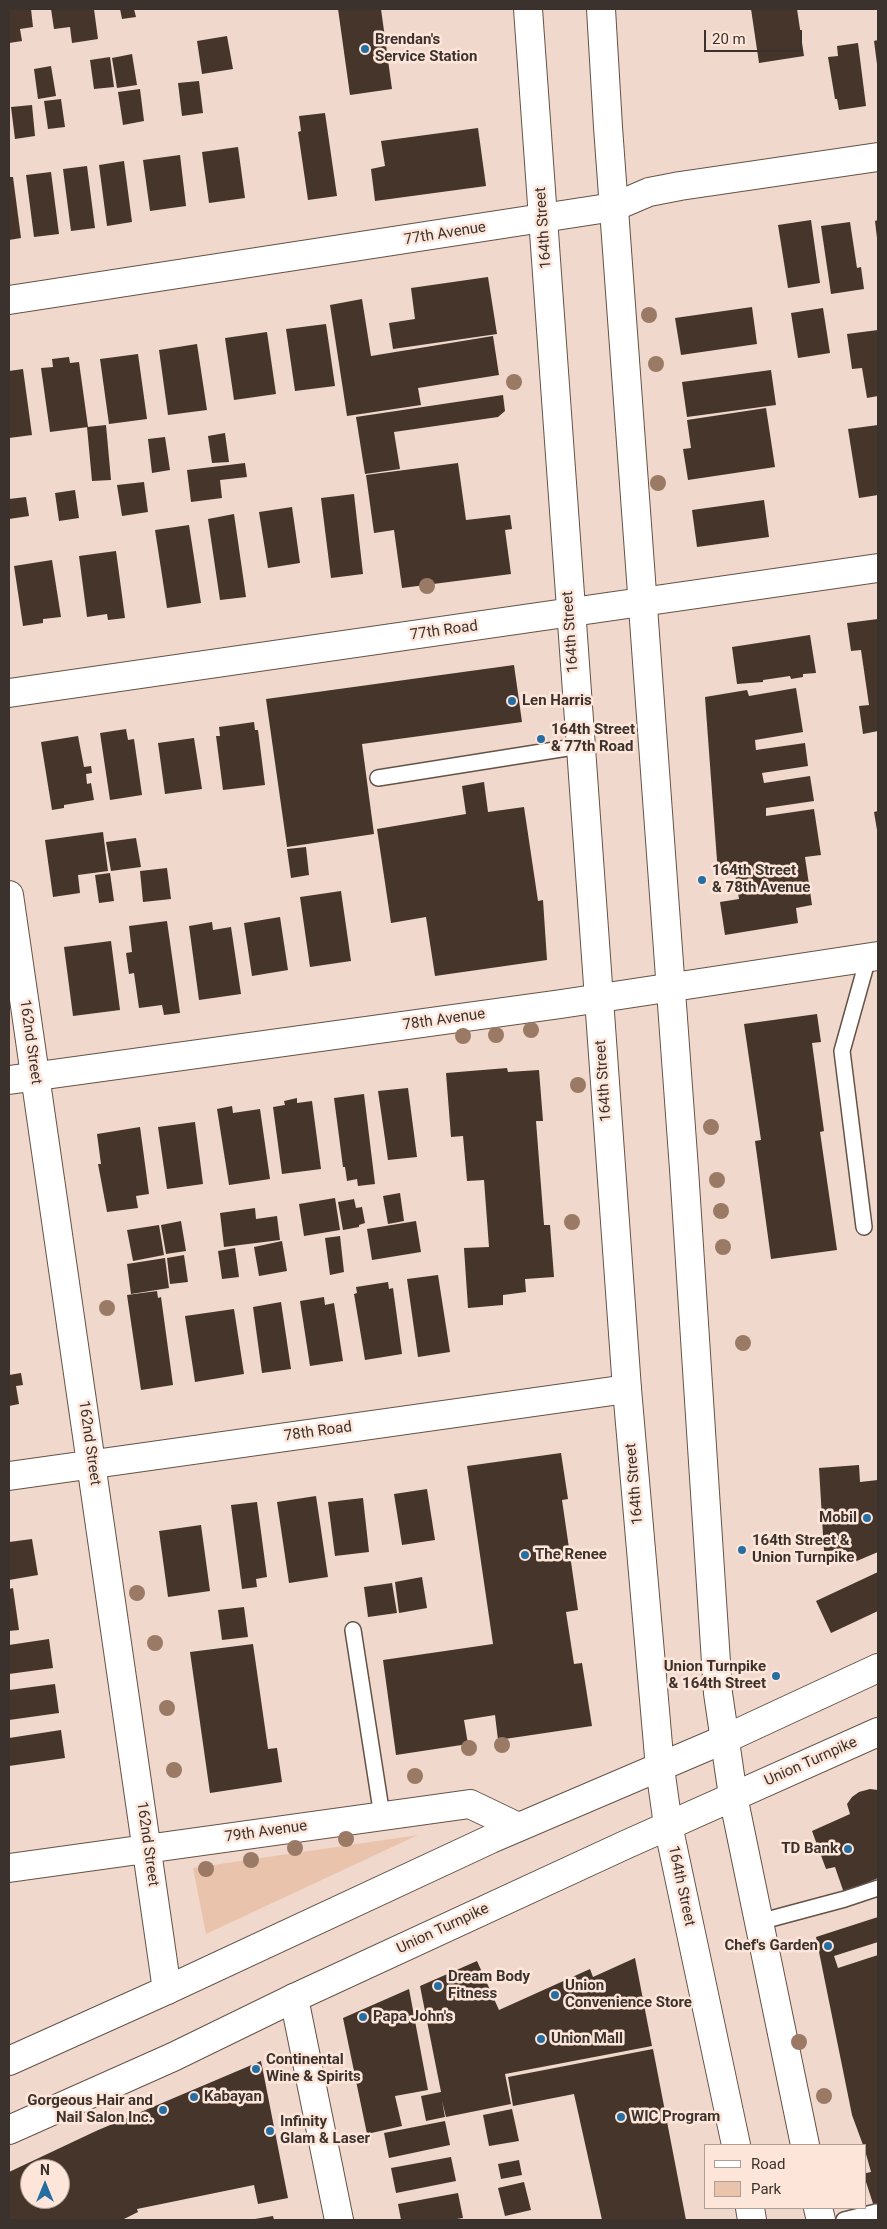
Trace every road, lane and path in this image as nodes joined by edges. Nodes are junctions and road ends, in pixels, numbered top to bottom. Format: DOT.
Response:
graph roads {
  1 [pos="528,9"];
  2 [pos="601,9"];
  3 [pos="878,157"];
  4 [pos="614,207"];
  5 [pos="544,219"];
  6 [pos="9,300"];
  7 [pos="878,568"];
  8 [pos="644,602"];
  9 [pos="570,613"];
  10 [pos="9,693"];
  11 [pos="580,746"];
  12 [pos="378,778"];
  13 [pos="9,896"];
  14 [pos="873,957"];
  15 [pos="670,988"];
  16 [pos="598,998"];
  17 [pos="36,1077"];
  18 [pos="9,1080"];
  19 [pos="864,1227"];
  20 [pos="627,1389"];
  21 [pos="92,1464"];
  22 [pos="9,1476"];
  23 [pos="353,1630"];
  24 [pos="878,1668"];
  25 [pos="878,1732"];
  26 [pos="726,1739"];
  27 [pos="660,1768"];
  28 [pos="733,1796"];
  29 [pos="382,1816"];
  30 [pos="668,1825"];
  31 [pos="518,1827"];
  32 [pos="147,1848"];
  33 [pos="9,1868"];
  34 [pos="878,1888"];
  35 [pos="759,1922"];
  36 [pos="168,1990"];
  37 [pos="294,1998"];
  38 [pos="9,2061"];
  39 [pos="9,2130"];
  40 [pos="736,2144"];
  41 [pos="805,2144"];
  42 [pos="876,2212"];
  43 [pos="339,2220"];
  44 [pos="844,2220"];
  1 -- 5 [label="street, 164th Street"];
  2 -- 4 [label="street"];
  3 -- 4 [label="street, 77th Avenue"];
  4 -- 5 [label="street, 77th Avenue"];
  4 -- 8 [label="street"];
  5 -- 6 [label="street, 77th Avenue"];
  5 -- 9 [label="street, 164th Street"];
  7 -- 8 [label="street, 77th Road"];
  8 -- 9 [label="street, 77th Road"];
  8 -- 15 [label="street"];
  9 -- 10 [label="street, 77th Road"];
  9 -- 11 [label="street, 164th Street"];
  11 -- 12 [label="lane"];
  11 -- 16 [label="street, 164th Street"];
  13 -- 17 [label="street, 162nd Street"];
  14 -- 15 [label="street, 78th Avenue"];
  14 -- 19 [label="lane"];
  15 -- 16 [label="street, 78th Avenue"];
  15 -- 26 [label="street"];
  16 -- 17 [label="street, 78th Avenue"];
  16 -- 20 [label="street, 164th Street"];
  17 -- 18 [label="street, 78th Avenue"];
  17 -- 21 [label="street, 162nd Street"];
  20 -- 21 [label="street, 78th Road"];
  20 -- 27 [label="street, 164th Street"];
  21 -- 22 [label="street, 78th Road"];
  21 -- 32 [label="street, 162nd Street"];
  23 -- 29 [label="lane"];
  24 -- 26 [label="street"];
  25 -- 28 [label="street, Union Turnpike"];
  26 -- 27 [label="street"];
  26 -- 28 [label="street"];
  27 -- 30 [label="street, 164th Street"];
  27 -- 31 [label="street"];
  28 -- 30 [label="street, Union Turnpike"];
  28 -- 35 [label="street"];
  29 -- 31 [label="street, 79th Avenue"];
  29 -- 32 [label="street, 79th Avenue"];
  30 -- 37 [label="street, Union Turnpike"];
  30 -- 40 [label="street, 164th Street"];
  31 -- 36 [label="street"];
  32 -- 33 [label="street, 79th Avenue"];
  32 -- 36 [label="street, 162nd Street"];
  34 -- 35 [label="lane"];
  35 -- 41 [label="street"];
  36 -- 38 [label="street"];
  37 -- 39 [label="street, Union Turnpike"];
  37 -- 43 [label="street"];
  42 -- 44 [label="lane"];
}
